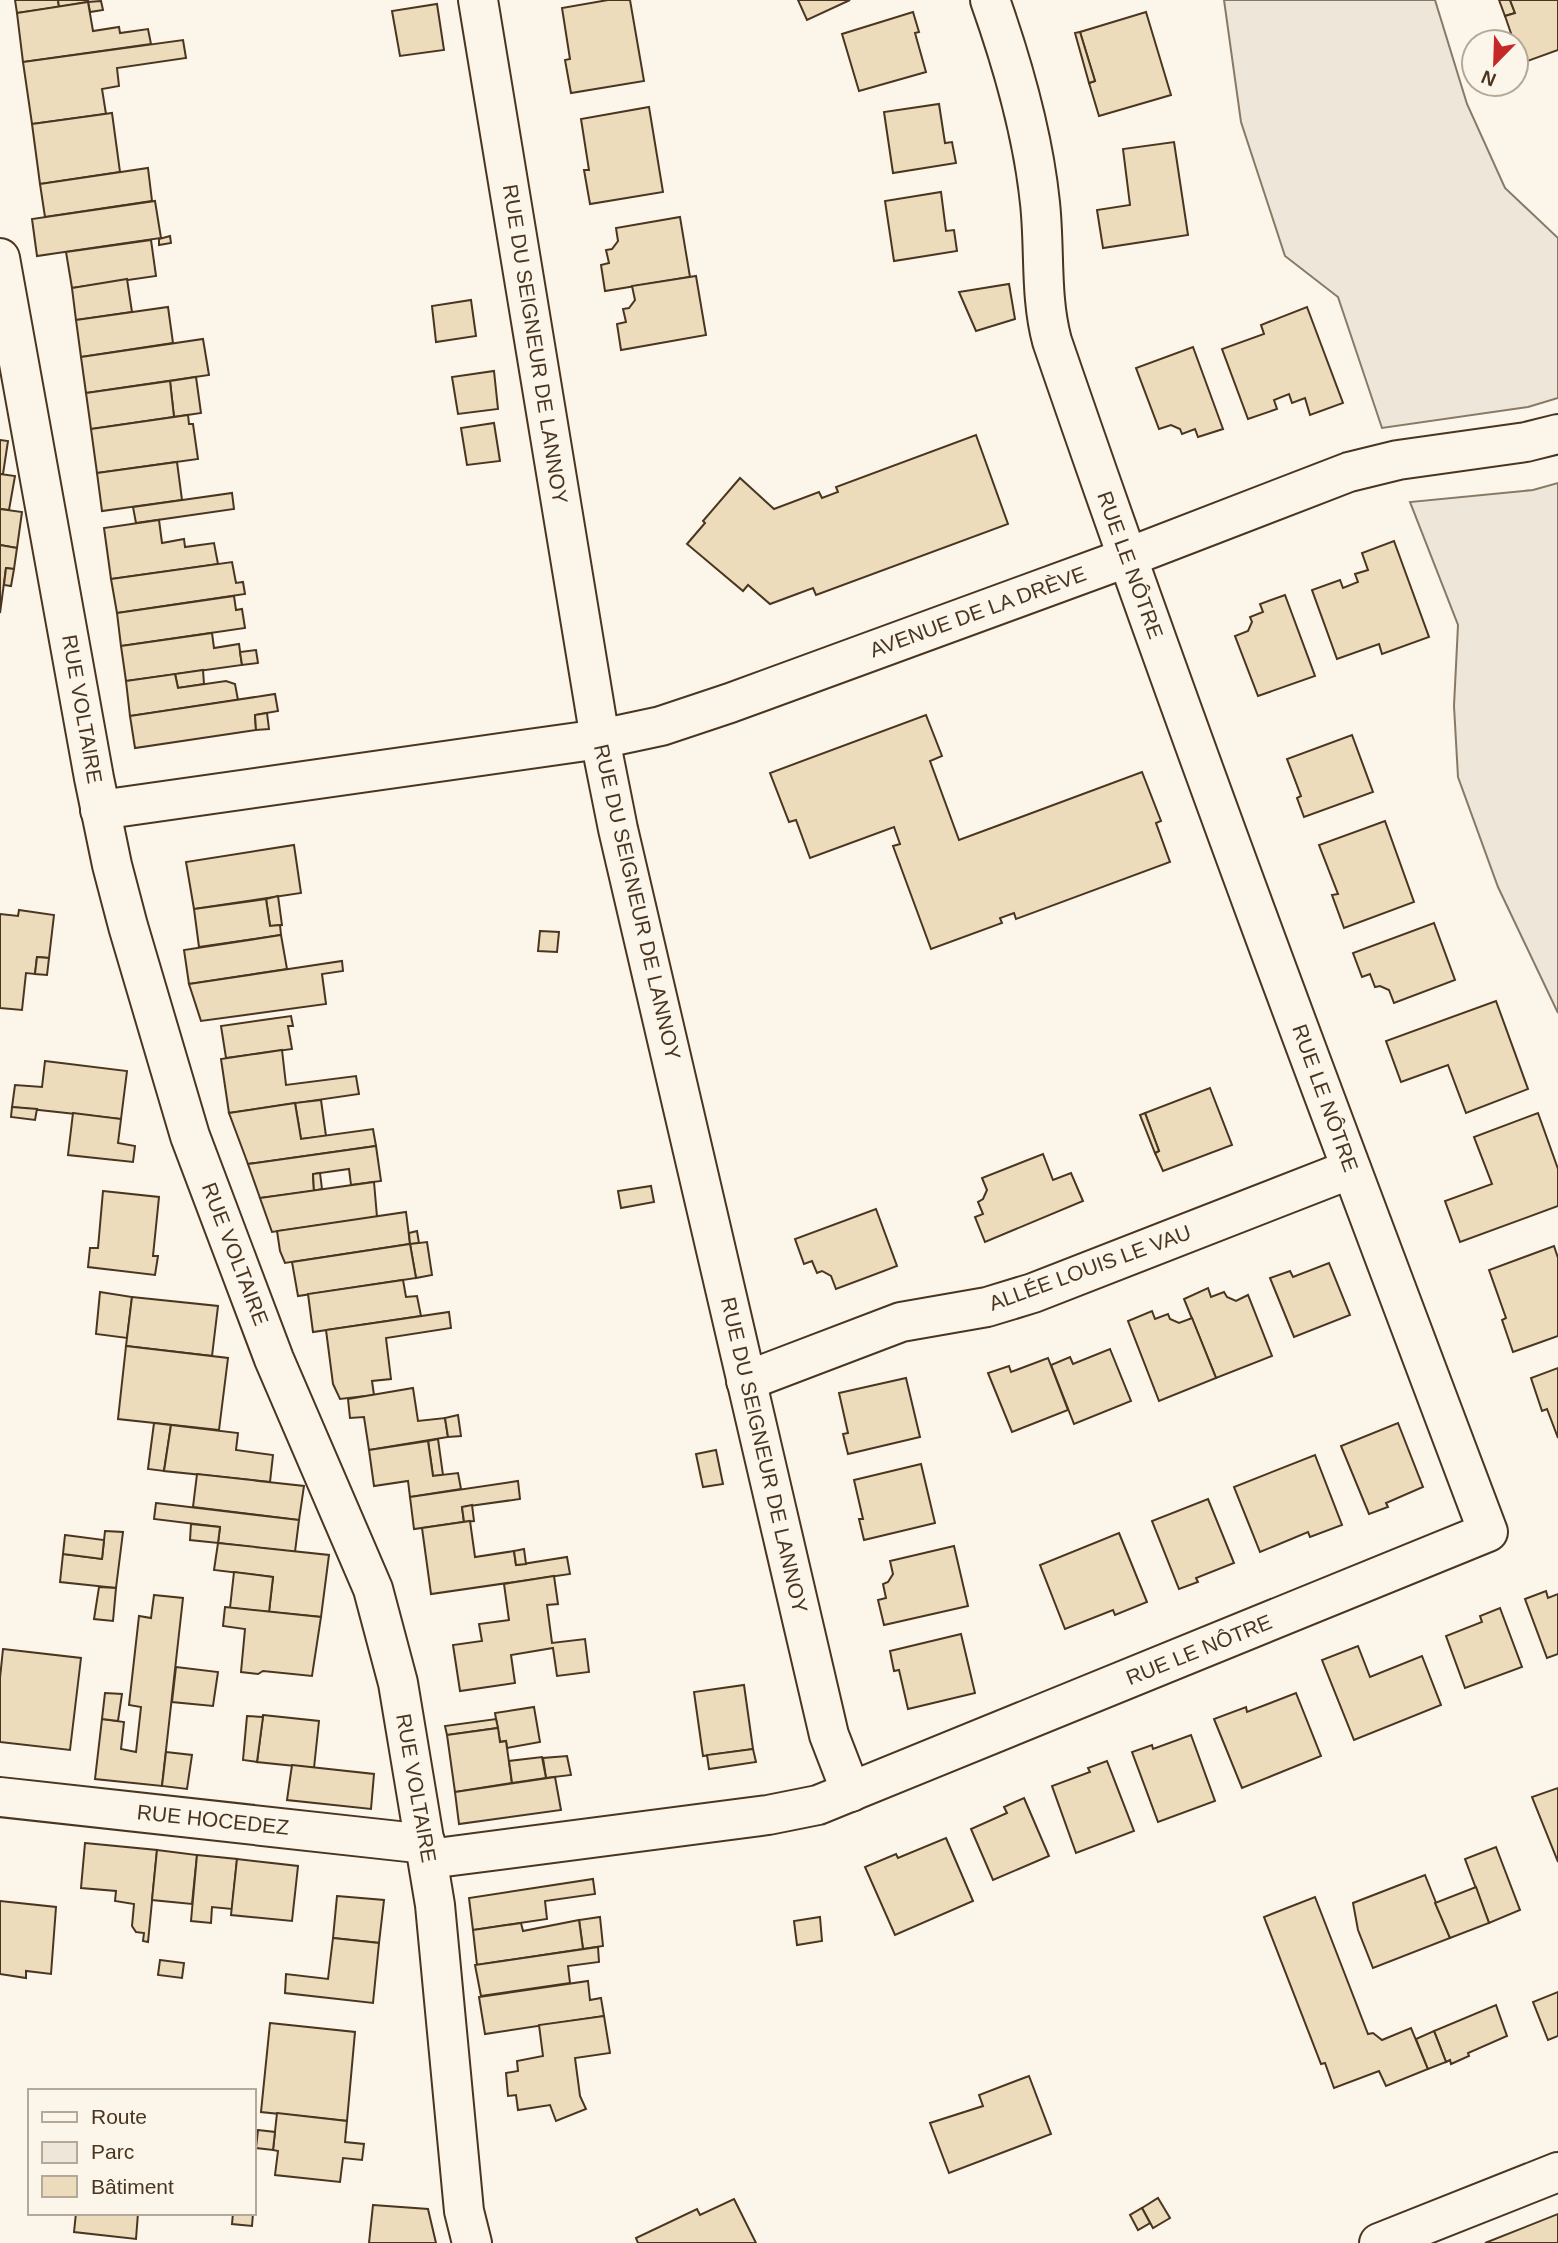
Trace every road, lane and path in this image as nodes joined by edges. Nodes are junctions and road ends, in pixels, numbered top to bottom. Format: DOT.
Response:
graph roads {
  1 [pos="478,0"];
  2 [pos="990,0"];
  3 [pos="0,258"];
  4 [pos="1558,433"];
  5 [pos="1126,558"];
  6 [pos="600,739"];
  7 [pos="100,810"];
  8 [pos="1351,1169"];
  9 [pos="746,1381"];
  10 [pos="850,1792"];
  11 [pos="0,1797"];
  12 [pos="428,1851"];
  13 [pos="1558,2172"];
  14 [pos="472,2243"];
  15 [pos="1379,2243"];
  1 -- 6 [label="street, RUE DU SEIGNEUR DE LANNOY"];
  2 -- 5 [label="street, RUE LE NÔTRE"];
  3 -- 7 [label="street, RUE VOLTAIRE"];
  4 -- 5 [label="street, AVENUE DE LA DRÈVE"];
  5 -- 6 [label="street, AVENUE DE LA DRÈVE"];
  5 -- 8 [label="street, RUE LE NÔTRE"];
  6 -- 7 [label="street, AVENUE DE LA DRÈVE"];
  6 -- 9 [label="street, RUE DU SEIGNEUR DE LANNOY"];
  7 -- 12 [label="street, RUE VOLTAIRE"];
  8 -- 9 [label="street, ALLÉE LOUIS LE VAU"];
  8 -- 10 [label="street, RUE LE NÔTRE"];
  9 -- 10 [label="street, RUE DU SEIGNEUR DE LANNOY"];
  10 -- 12 [label="street, RUE HOCEDEZ"];
  11 -- 12 [label="street, RUE HOCEDEZ"];
  12 -- 14 [label="street, RUE VOLTAIRE"];
  13 -- 15 [label="street"];
}
